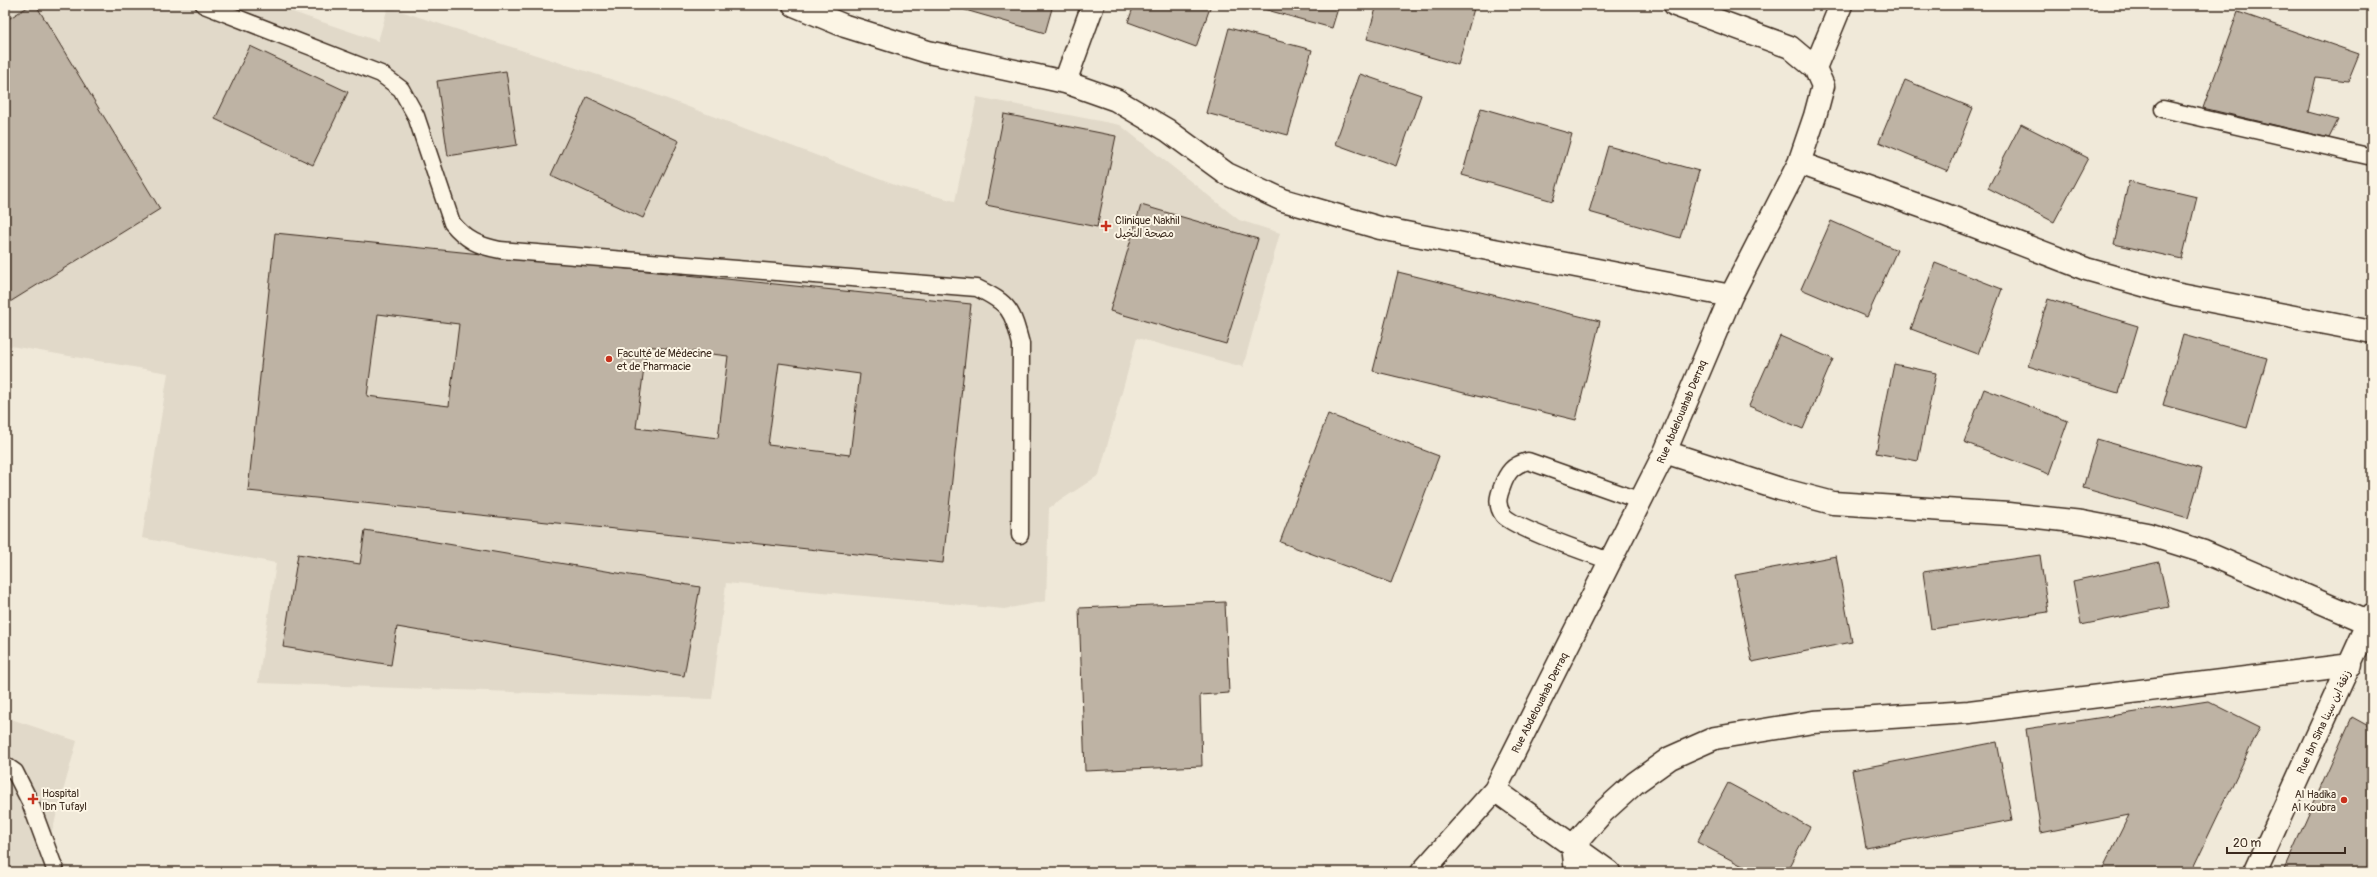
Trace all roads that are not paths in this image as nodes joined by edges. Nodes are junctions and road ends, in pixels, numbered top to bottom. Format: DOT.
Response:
graph roads {
  1 [pos="204,5"];
  2 [pos="794,5"];
  3 [pos="1092,5"];
  4 [pos="1675,5"];
  5 [pos="1841,5"];
  6 [pos="1815,68"];
  7 [pos="1065,82"];
  8 [pos="2163,109"];
  9 [pos="2372,157"];
  10 [pos="1799,163"];
  11 [pos="1731,296"];
  12 [pos="2372,332"];
  13 [pos="1665,452"];
  14 [pos="1641,501"];
  15 [pos="1020,535"];
  16 [pos="1612,562"];
  17 [pos="2368,632"];
  18 [pos="2351,665"];
  19 [pos="5,765"];
  20 [pos="1495,790"];
  21 [pos="1573,846"];
  22 [pos="56,872"];
  23 [pos="1422,872"];
  24 [pos="1576,872"];
  25 [pos="1609,872"];
  26 [pos="2255,872"];
  1 -- 15 [label="lane"];
  2 -- 7 [label="street"];
  3 -- 7 [label="street"];
  4 -- 6 [label="street, Rue Abdelouahab Derraq"];
  5 -- 6 [label="street"];
  6 -- 10 [label="street, Rue Abdelouahab Derraq"];
  7 -- 11 [label="street"];
  8 -- 9 [label="lane"];
  10 -- 11 [label="street, Rue Abdelouahab Derraq"];
  10 -- 12 [label="street"];
  11 -- 13 [label="street, Rue Abdelouahab Derraq"];
  13 -- 14 [label="street, Rue Abdelouahab Derraq"];
  13 -- 17 [label="street"];
  14 -- 16 [label="street, Rue Abdelouahab Derraq"];
  14 -- 16 [label="lane"];
  16 -- 20 [label="street, Rue Abdelouahab Derraq"];
  17 -- 18 [label="street, Rue Ibn Sina زنقة ابن سينا"];
  18 -- 21 [label="street"];
  18 -- 26 [label="street, Rue Ibn Sina زنقة ابن سينا"];
  19 -- 22 [label="lane"];
  20 -- 21 [label="street"];
  20 -- 23 [label="street, Rue Abdelouahab Derraq"];
  21 -- 24 [label="street"];
  21 -- 25 [label="street"];
}
